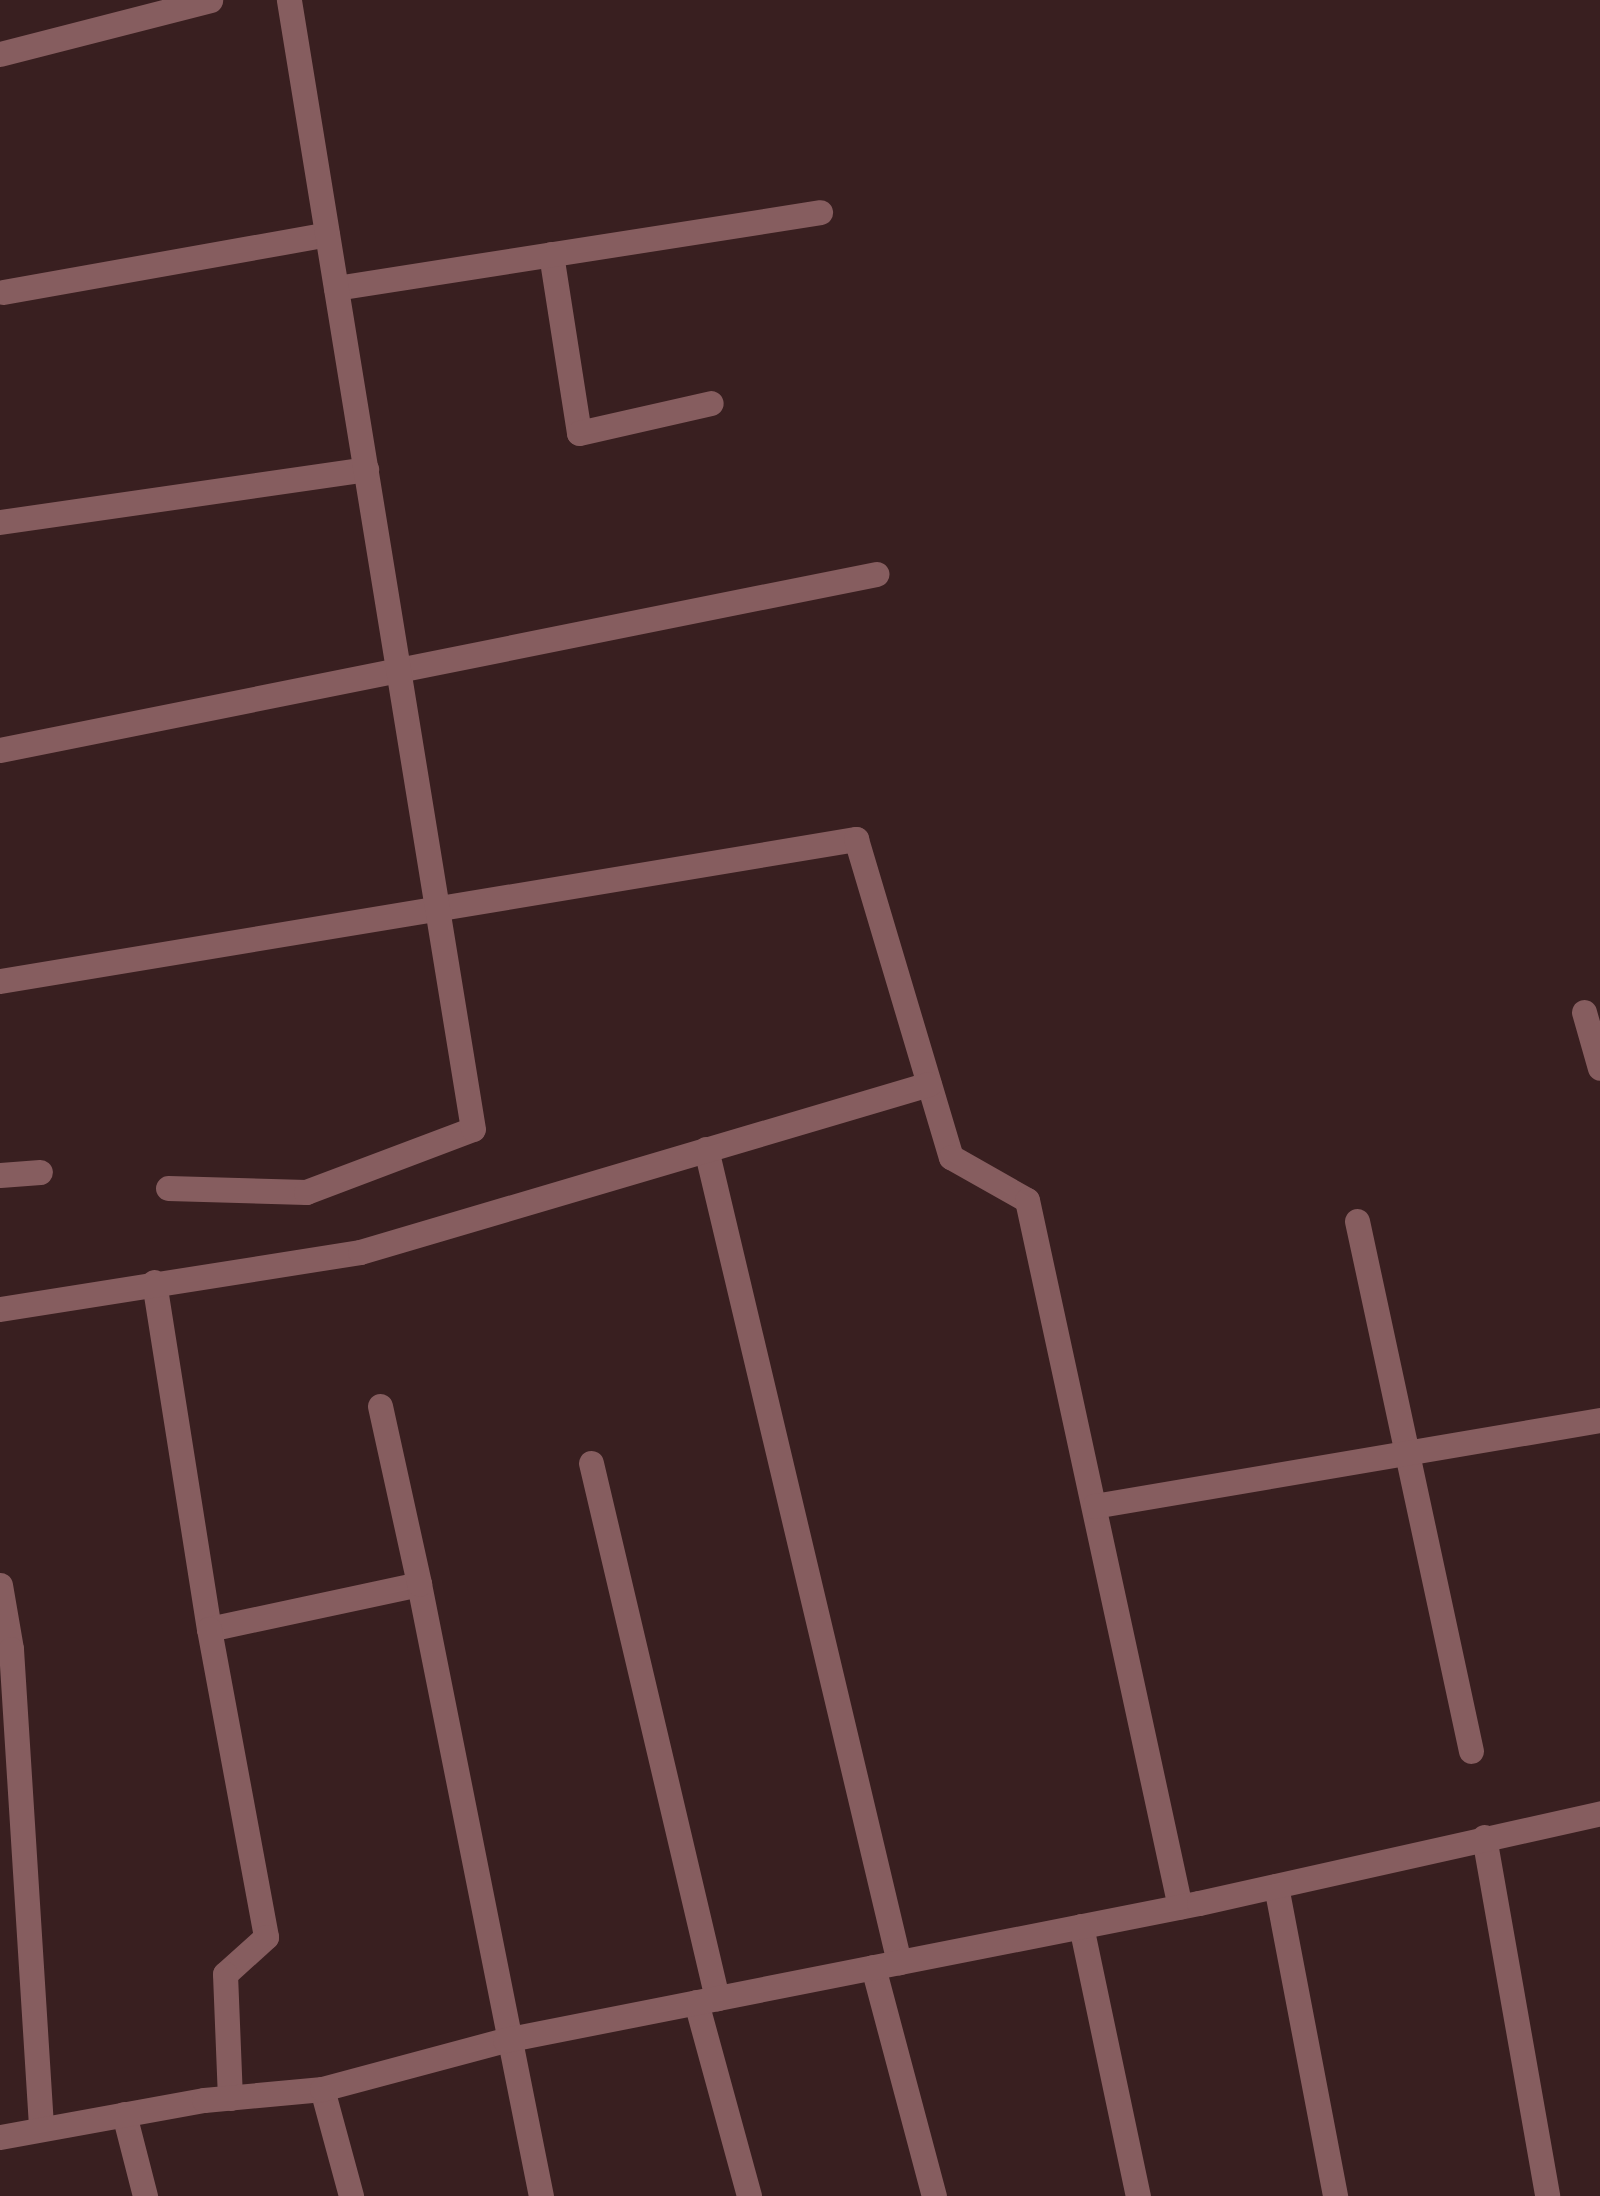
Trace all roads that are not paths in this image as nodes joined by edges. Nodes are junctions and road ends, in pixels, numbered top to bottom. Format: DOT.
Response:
graph roads {
  1 [pos="210,0"];
  2 [pos="289,0"];
  3 [pos="110,12"];
  4 [pos="0,54"];
  5 [pos="820,212"];
  6 [pos="327,234"];
  7 [pos="551,254"];
  8 [pos="336,288"];
  9 [pos="3,292"];
  10 [pos="711,403"];
  11 [pos="366,469"];
  12 [pos="0,522"];
  13 [pos="876,574"];
  14 [pos="398,666"];
  15 [pos="0,750"];
  16 [pos="438,909"];
  17 [pos="0,981"];
  18 [pos="1584,1012"];
  19 [pos="1600,1068"];
  20 [pos="929,1084"];
  21 [pos="706,1149"];
  22 [pos="40,1172"];
  23 [pos="0,1176"];
  24 [pos="168,1188"];
  25 [pos="1356,1220"];
  26 [pos="154,1282"];
  27 [pos="0,1309"];
  28 [pos="380,1406"];
  29 [pos="1600,1420"];
  30 [pos="1410,1452"];
  31 [pos="590,1463"];
  32 [pos="1094,1506"];
  33 [pos="419,1584"];
  34 [pos="0,1585"];
  35 [pos="209,1629"];
  36 [pos="1471,1751"];
  37 [pos="1600,1813"];
  38 [pos="1484,1836"];
  39 [pos="1276,1886"];
  40 [pos="1180,1906"];
  41 [pos="1081,1926"];
  42 [pos="886,1965"];
  43 [pos="706,2000"];
  44 [pos="505,2040"];
  45 [pos="322,2090"];
  46 [pos="230,2098"];
  47 [pos="124,2114"];
  48 [pos="41,2129"];
  49 [pos="0,2137"];
  50 [pos="145,2196"];
  51 [pos="352,2196"];
  52 [pos="541,2196"];
  53 [pos="749,2196"];
  54 [pos="934,2196"];
  55 [pos="1138,2196"];
  56 [pos="1335,2196"];
  57 [pos="1547,2196"];
  1 -- 3 [label="street"];
  2 -- 6 [label="street"];
  3 -- 4 [label="street"];
  5 -- 7 [label="street"];
  6 -- 8 [label="street"];
  6 -- 9 [label="street"];
  7 -- 8 [label="street"];
  7 -- 10 [label="street"];
  8 -- 11 [label="street"];
  11 -- 12 [label="street"];
  11 -- 14 [label="street"];
  13 -- 14 [label="street"];
  14 -- 15 [label="street"];
  14 -- 16 [label="street"];
  16 -- 17 [label="street"];
  16 -- 20 [label="street"];
  16 -- 24 [label="street"];
  18 -- 19 [label="street"];
  20 -- 21 [label="street"];
  20 -- 32 [label="street"];
  21 -- 26 [label="street"];
  21 -- 42 [label="street"];
  22 -- 23 [label="street"];
  25 -- 30 [label="street"];
  26 -- 27 [label="street"];
  26 -- 35 [label="street"];
  28 -- 33 [label="street"];
  29 -- 30 [label="street"];
  30 -- 32 [label="street"];
  30 -- 36 [label="street"];
  31 -- 43 [label="street"];
  32 -- 40 [label="street"];
  33 -- 35 [label="street"];
  33 -- 44 [label="street"];
  34 -- 48 [label="street"];
  35 -- 46 [label="street"];
  37 -- 38 [label="street"];
  38 -- 39 [label="street"];
  38 -- 57 [label="street"];
  39 -- 40 [label="street"];
  39 -- 56 [label="street"];
  40 -- 41 [label="street"];
  41 -- 42 [label="street"];
  41 -- 55 [label="street"];
  42 -- 43 [label="street"];
  42 -- 54 [label="street"];
  43 -- 44 [label="street"];
  43 -- 53 [label="street"];
  44 -- 45 [label="street"];
  44 -- 52 [label="street"];
  45 -- 46 [label="street"];
  45 -- 51 [label="street"];
  46 -- 47 [label="street"];
  47 -- 48 [label="street"];
  47 -- 50 [label="street"];
  48 -- 49 [label="street"];
}
